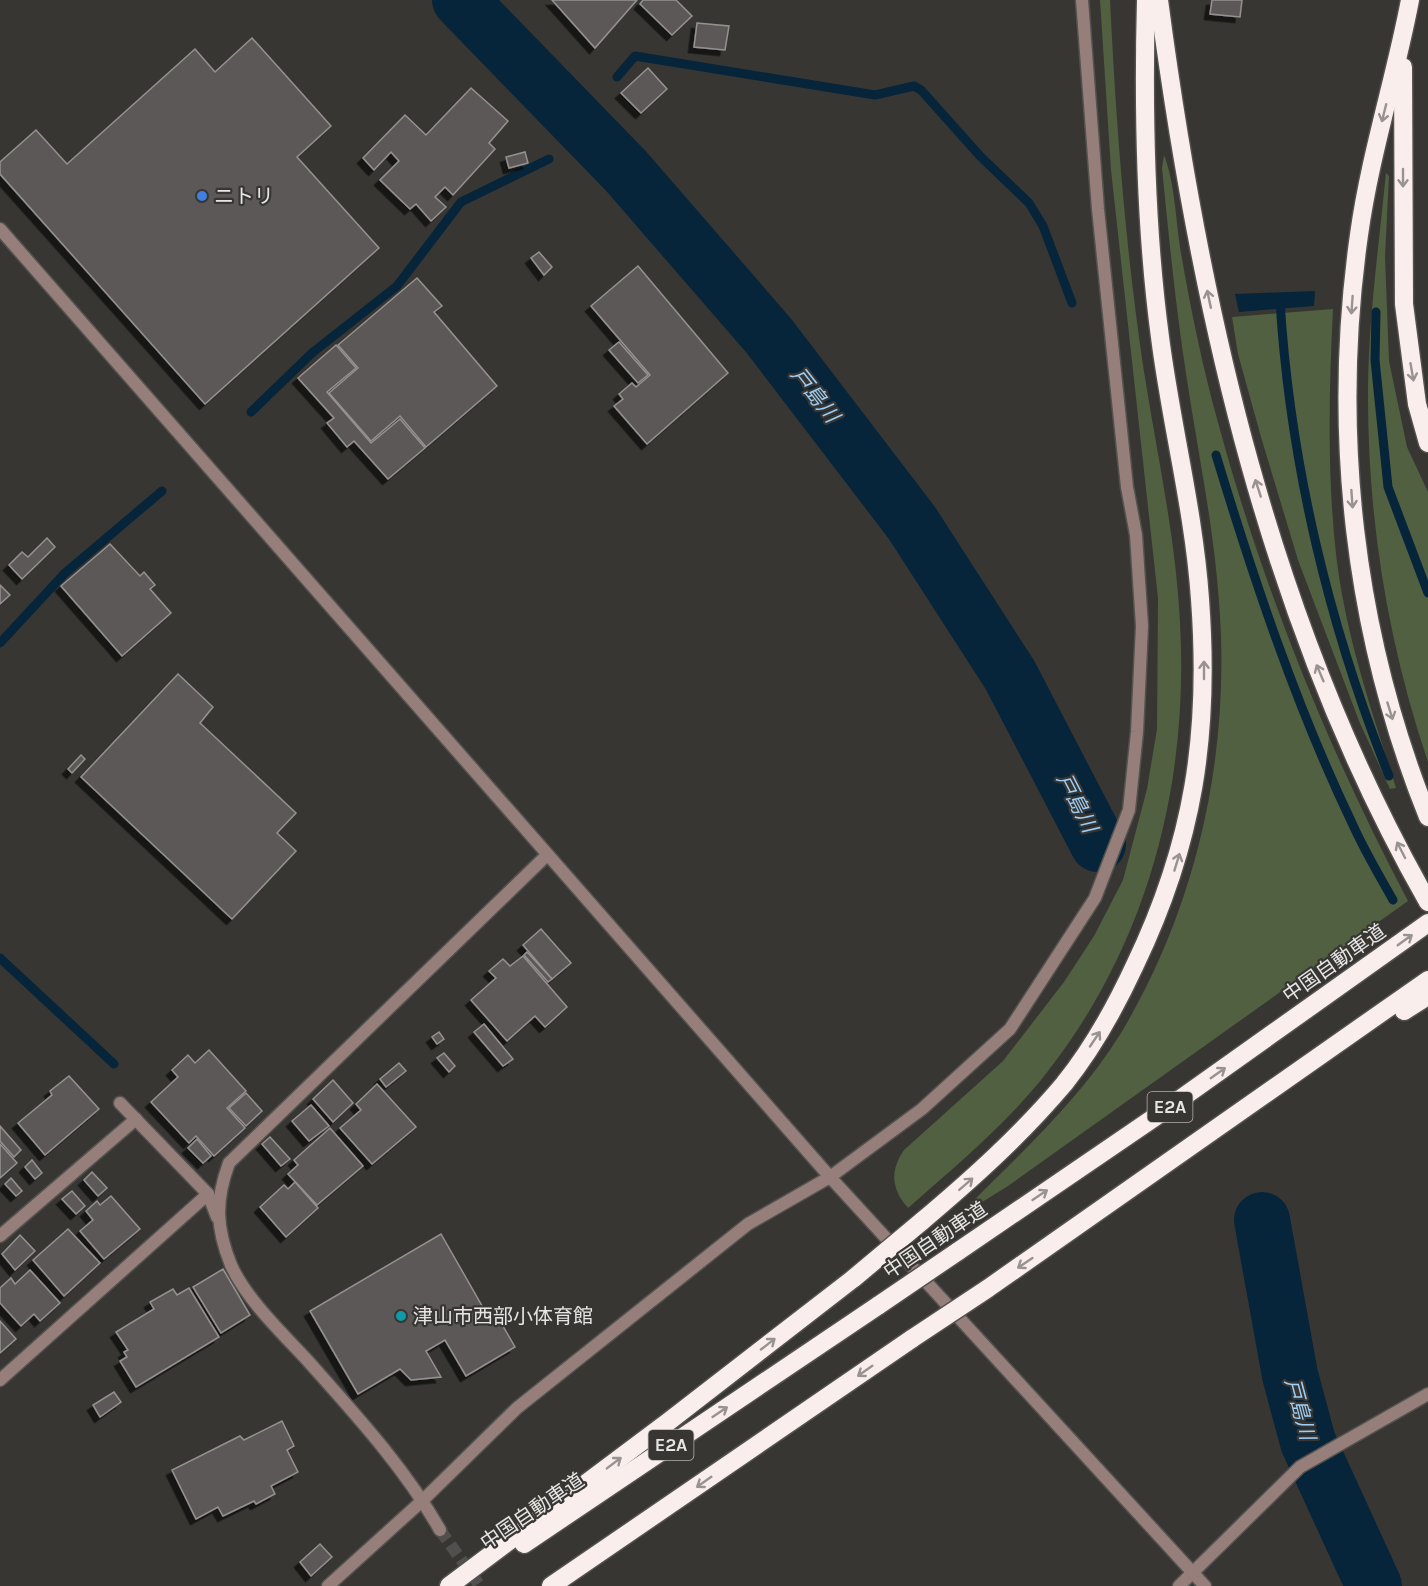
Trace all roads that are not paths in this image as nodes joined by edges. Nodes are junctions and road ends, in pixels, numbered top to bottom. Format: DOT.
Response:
graph roads {
  1 [pos="1082,0"];
  2 [pos="1146,0"];
  3 [pos="1158,0"];
  4 [pos="1410,0"];
  5 [pos="1403,35"];
  6 [pos="0,229"];
  7 [pos="1428,443"];
  8 [pos="1428,818"];
  9 [pos="547,855"];
  10 [pos="1428,902"];
  11 [pos="1428,923"];
  12 [pos="1428,980"];
  13 [pos="1416,998"];
  14 [pos="120,1103"];
  15 [pos="136,1119"];
  16 [pos="830,1177"];
  17 [pos="208,1194"];
  18 [pos="218,1216"];
  19 [pos="0,1236"];
  20 [pos="0,1380"];
  21 [pos="1428,1394"];
  22 [pos="423,1500"];
  23 [pos="440,1530"];
  24 [pos="1192,1573"];
  25 [pos="328,1586"];
  26 [pos="449,1586"];
  27 [pos="463,1586"];
  28 [pos="551,1586"];
  29 [pos="1179,1586"];
  30 [pos="1205,1586"];
  1 -- 16 [label="street"];
  26 -- 2 [label="highway, one-way, bridge"];
  10 -- 3 [label="highway, one-way"];
  4 -- 5 [label="highway"];
  5 -- 7 [label="highway, one-way"];
  5 -- 8 [label="highway, one-way"];
  6 -- 9 [label="street"];
  9 -- 16 [label="street"];
  9 -- 18 [label="street"];
  27 -- 11 [label="highway, 中国自動車道 / E2A, one-way, bridge"];
  12 -- 13 [label="highway, E2A"];
  13 -- 28 [label="highway, E2A, one-way, bridge"];
  14 -- 15 [label="street"];
  15 -- 17 [label="street"];
  15 -- 19 [label="street"];
  16 -- 22 [label="street"];
  16 -- 24 [label="street"];
  17 -- 18 [label="street"];
  17 -- 20 [label="street"];
  18 -- 22 [label="street"];
  21 -- 24 [label="street"];
  22 -- 23 [label="street"];
  22 -- 25 [label="street"];
  24 -- 29 [label="street"];
  24 -- 30 [label="street"];
}
